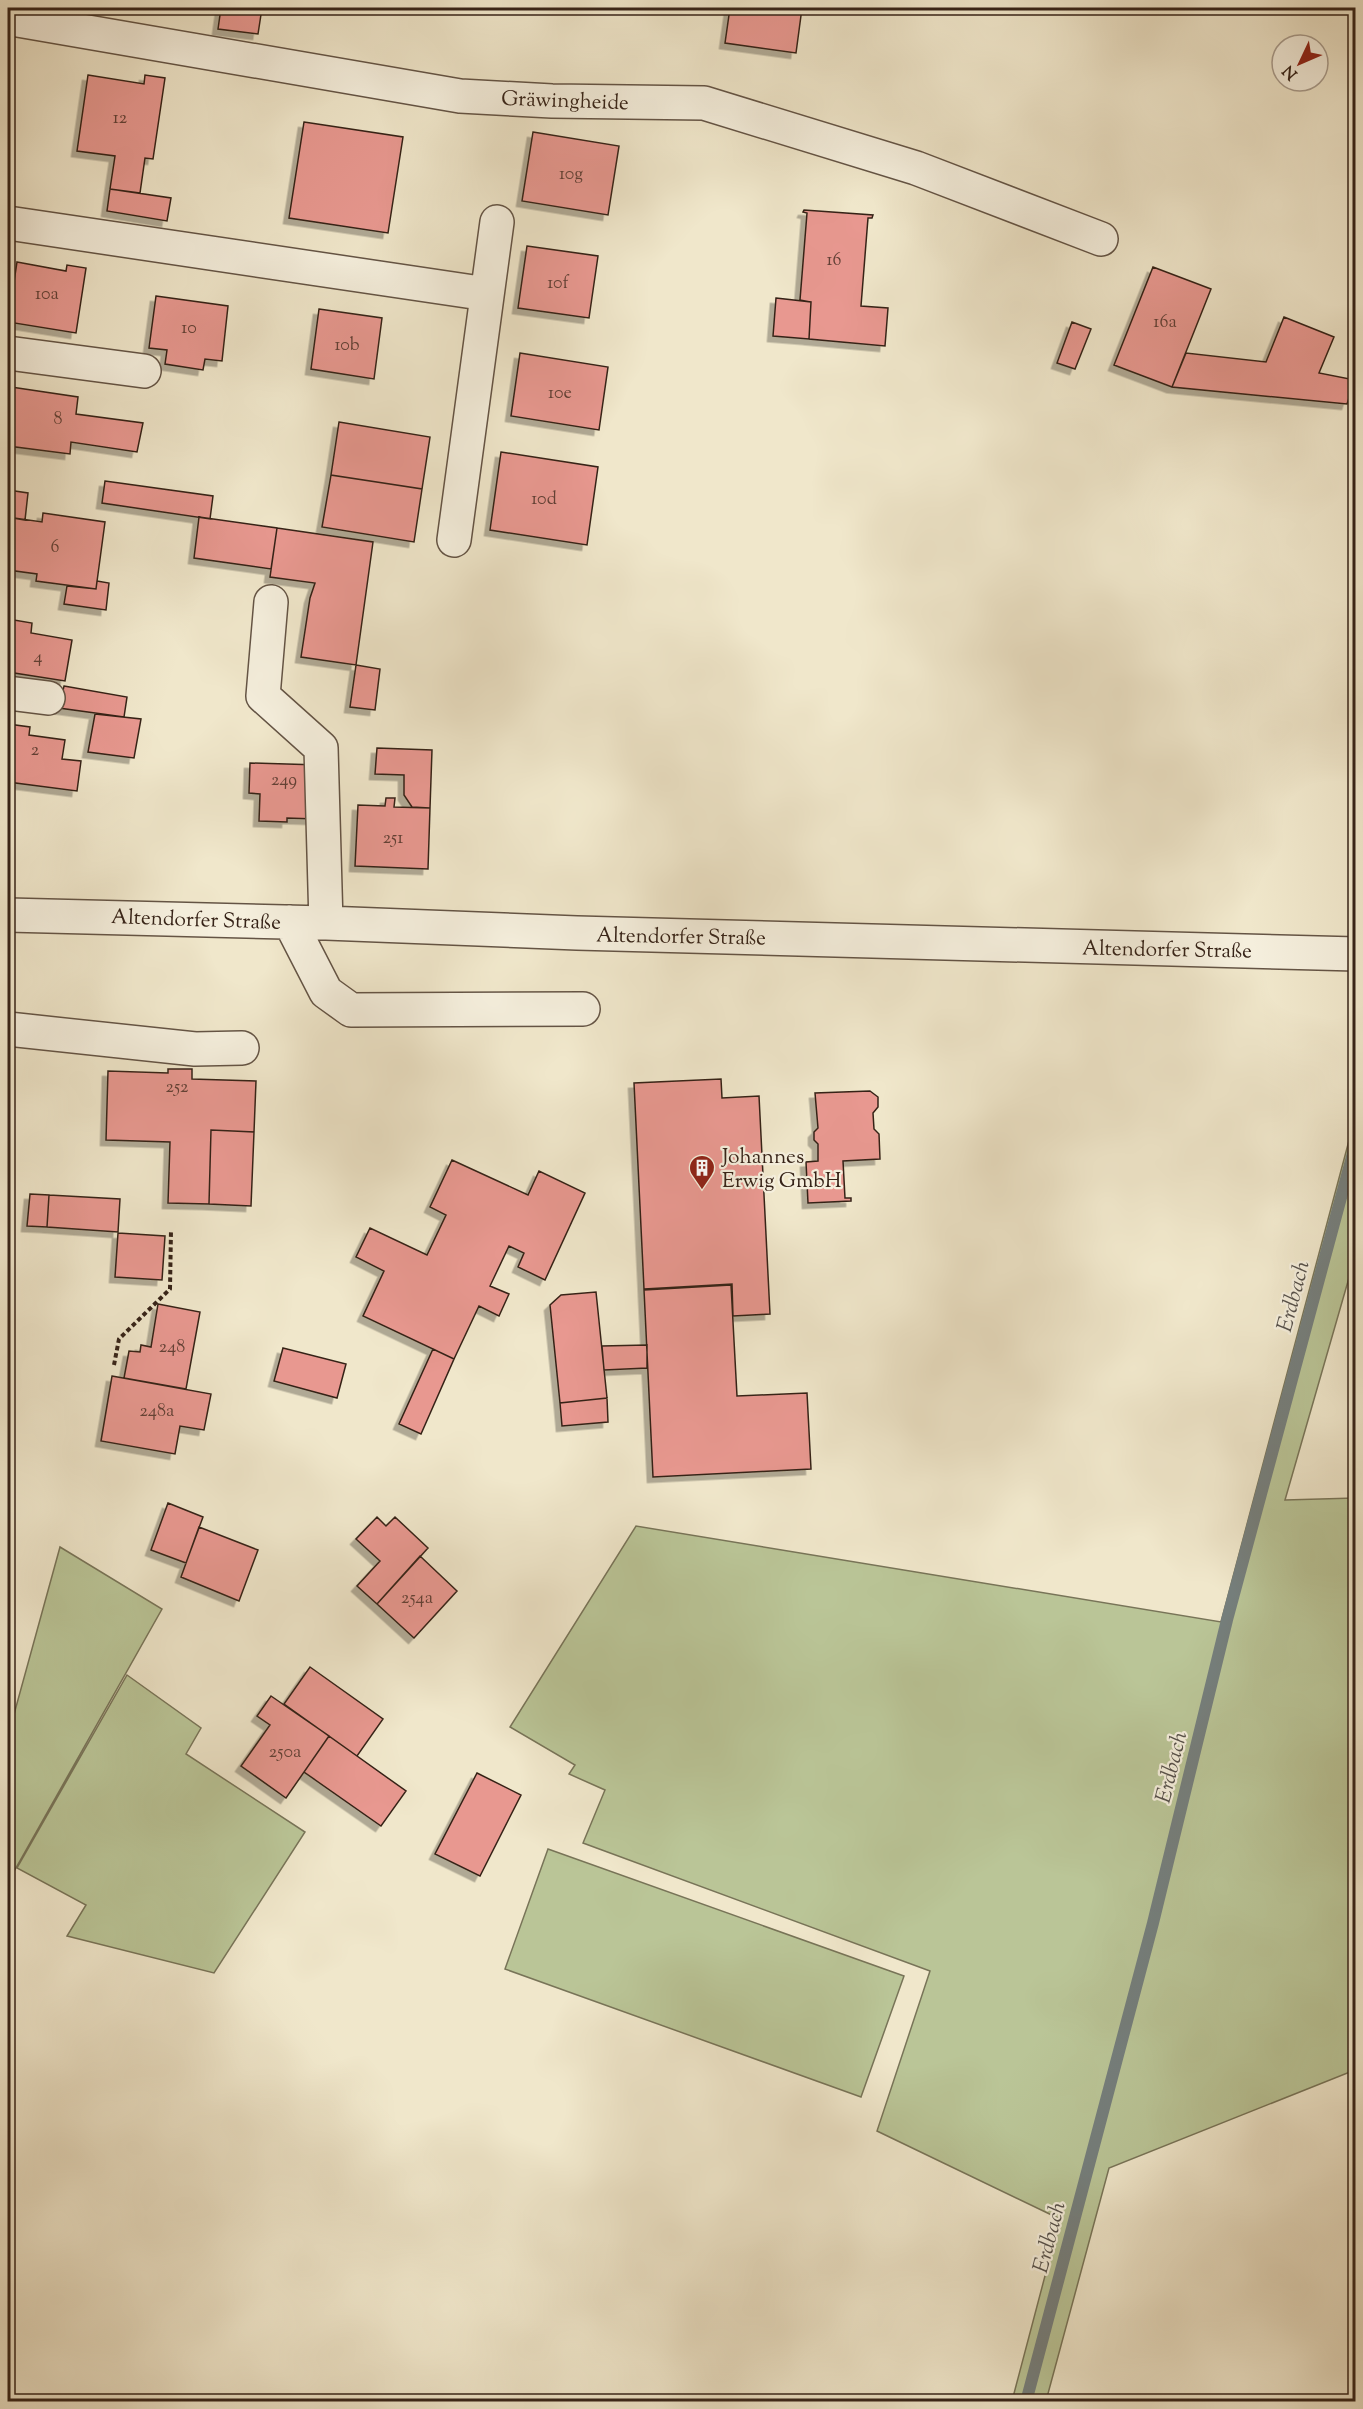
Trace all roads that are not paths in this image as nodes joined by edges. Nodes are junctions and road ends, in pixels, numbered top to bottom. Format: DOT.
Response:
graph roads {
  1 [pos="10,31"];
  2 [pos="498,222"];
  3 [pos="8,223"];
  4 [pos="1101,239"];
  5 [pos="487,294"];
  6 [pos="8,353"];
  7 [pos="144,371"];
  8 [pos="454,540"];
  9 [pos="271,602"];
  10 [pos="8,693"];
  11 [pos="48,698"];
  12 [pos="8,915"];
  13 [pos="290,922"];
  14 [pos="326,923"];
  15 [pos="1356,954"];
  16 [pos="583,1009"];
  17 [pos="8,1029"];
  18 [pos="242,1048"];
  1 -- 4 [label="street, Gräwingheide"];
  2 -- 5 [label="street"];
  3 -- 5 [label="street"];
  5 -- 8 [label="street"];
  6 -- 7 [label="street"];
  9 -- 14 [label="street"];
  10 -- 11 [label="street"];
  12 -- 13 [label="street, Altendorfer Straße"];
  13 -- 14 [label="street, Altendorfer Straße"];
  13 -- 16 [label="street"];
  14 -- 15 [label="street, Altendorfer Straße"];
  17 -- 18 [label="street"];
}
